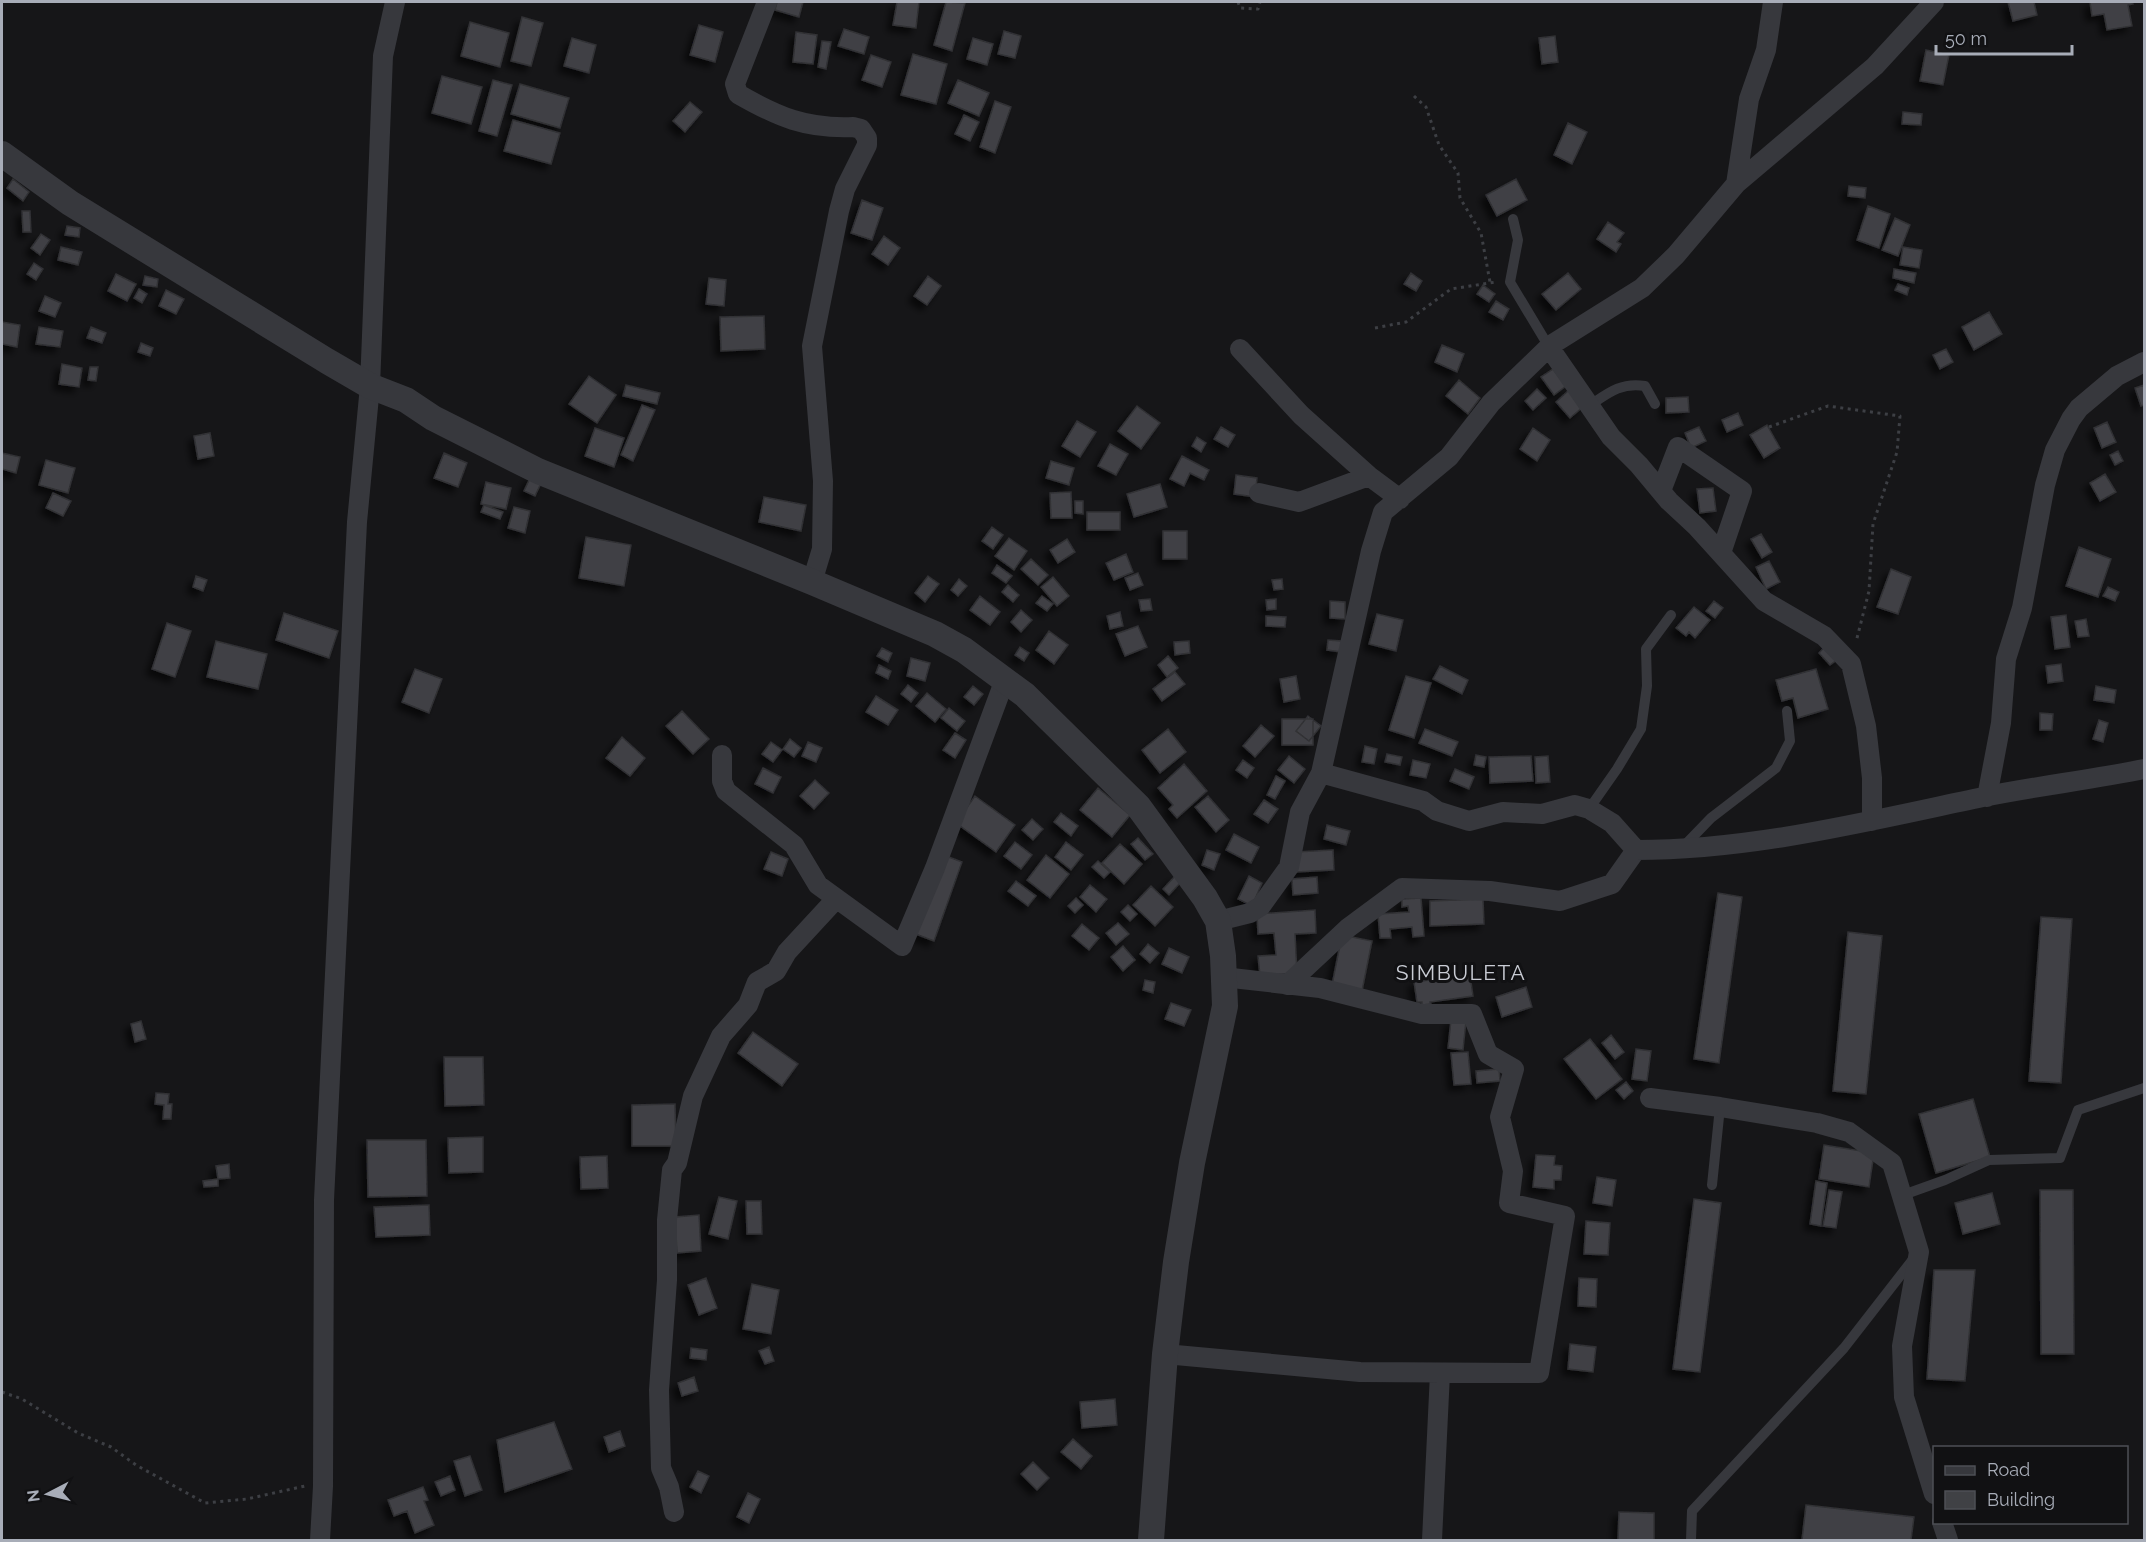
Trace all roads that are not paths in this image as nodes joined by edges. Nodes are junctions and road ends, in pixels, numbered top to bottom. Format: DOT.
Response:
graph roads {
  1 [pos="395,2"];
  2 [pos="767,2"];
  3 [pos="1773,2"];
  4 [pos="1934,2"];
  5 [pos="4,160"];
  6 [pos="1736,184"];
  7 [pos="1513,219"];
  8 [pos="1549,347"];
  9 [pos="1240,349"];
  10 [pos="2145,362"];
  11 [pos="370,386"];
  12 [pos="1655,404"];
  13 [pos="1589,406"];
  14 [pos="1369,476"];
  15 [pos="1660,491"];
  16 [pos="1259,493"];
  17 [pos="1400,499"];
  18 [pos="1721,553"];
  19 [pos="812,582"];
  20 [pos="1671,615"];
  21 [pos="1005,682"];
  22 [pos="1787,711"];
  23 [pos="722,755"];
  24 [pos="2145,770"];
  25 [pos="1321,773"];
  26 [pos="1987,796"];
  27 [pos="1589,809"];
  28 [pos="1872,821"];
  29 [pos="1636,850"];
  30 [pos="1679,850"];
  31 [pos="836,898"];
  32 [pos="1218,921"];
  33 [pos="1223,977"];
  34 [pos="1287,985"];
  35 [pos="2145,1089"];
  36 [pos="1650,1098"];
  37 [pos="1720,1107"];
  38 [pos="1712,1185"];
  39 [pos="1903,1195"];
  40 [pos="1919,1252"];
  41 [pos="1166,1354"];
  42 [pos="1440,1373"];
  43 [pos="1933,1488"];
  44 [pos="674,1512"];
  45 [pos="1943,1524"];
  46 [pos="320,1540"];
  47 [pos="1151,1540"];
  48 [pos="1432,1540"];
  49 [pos="1691,1540"];
  50 [pos="1947,1540"];
  1 -- 11 [label="street"];
  2 -- 19 [label="street"];
  3 -- 6 [label="street"];
  4 -- 6 [label="street"];
  5 -- 11 [label="street"];
  6 -- 8 [label="street"];
  7 -- 8 [label="lane"];
  8 -- 13 [label="street"];
  8 -- 17 [label="street"];
  9 -- 14 [label="street"];
  10 -- 26 [label="street"];
  11 -- 19 [label="street"];
  11 -- 46 [label="street"];
  12 -- 13 [label="lane"];
  13 -- 15 [label="street"];
  14 -- 16 [label="street"];
  14 -- 17 [label="street"];
  15 -- 18 [label="street"];
  15 -- 18 [label="street"];
  17 -- 25 [label="street"];
  18 -- 28 [label="street"];
  19 -- 21 [label="street"];
  20 -- 27 [label="lane"];
  21 -- 31 [label="street"];
  21 -- 32 [label="street"];
  22 -- 30 [label="lane"];
  23 -- 31 [label="street"];
  24 -- 26 [label="street"];
  25 -- 27 [label="street"];
  25 -- 32 [label="street"];
  26 -- 28 [label="street"];
  27 -- 29 [label="street"];
  28 -- 30 [label="street"];
  29 -- 30 [label="street"];
  29 -- 34 [label="street"];
  31 -- 44 [label="street"];
  32 -- 33 [label="street"];
  33 -- 34 [label="street"];
  33 -- 41 [label="street"];
  34 -- 42 [label="street"];
  35 -- 39 [label="lane"];
  36 -- 37 [label="street"];
  37 -- 38 [label="lane"];
  37 -- 39 [label="street"];
  39 -- 40 [label="street"];
  40 -- 43 [label="street"];
  40 -- 49 [label="lane"];
  41 -- 42 [label="street"];
  41 -- 47 [label="street"];
  42 -- 48 [label="street"];
  45 -- 50 [label="street"];
}
